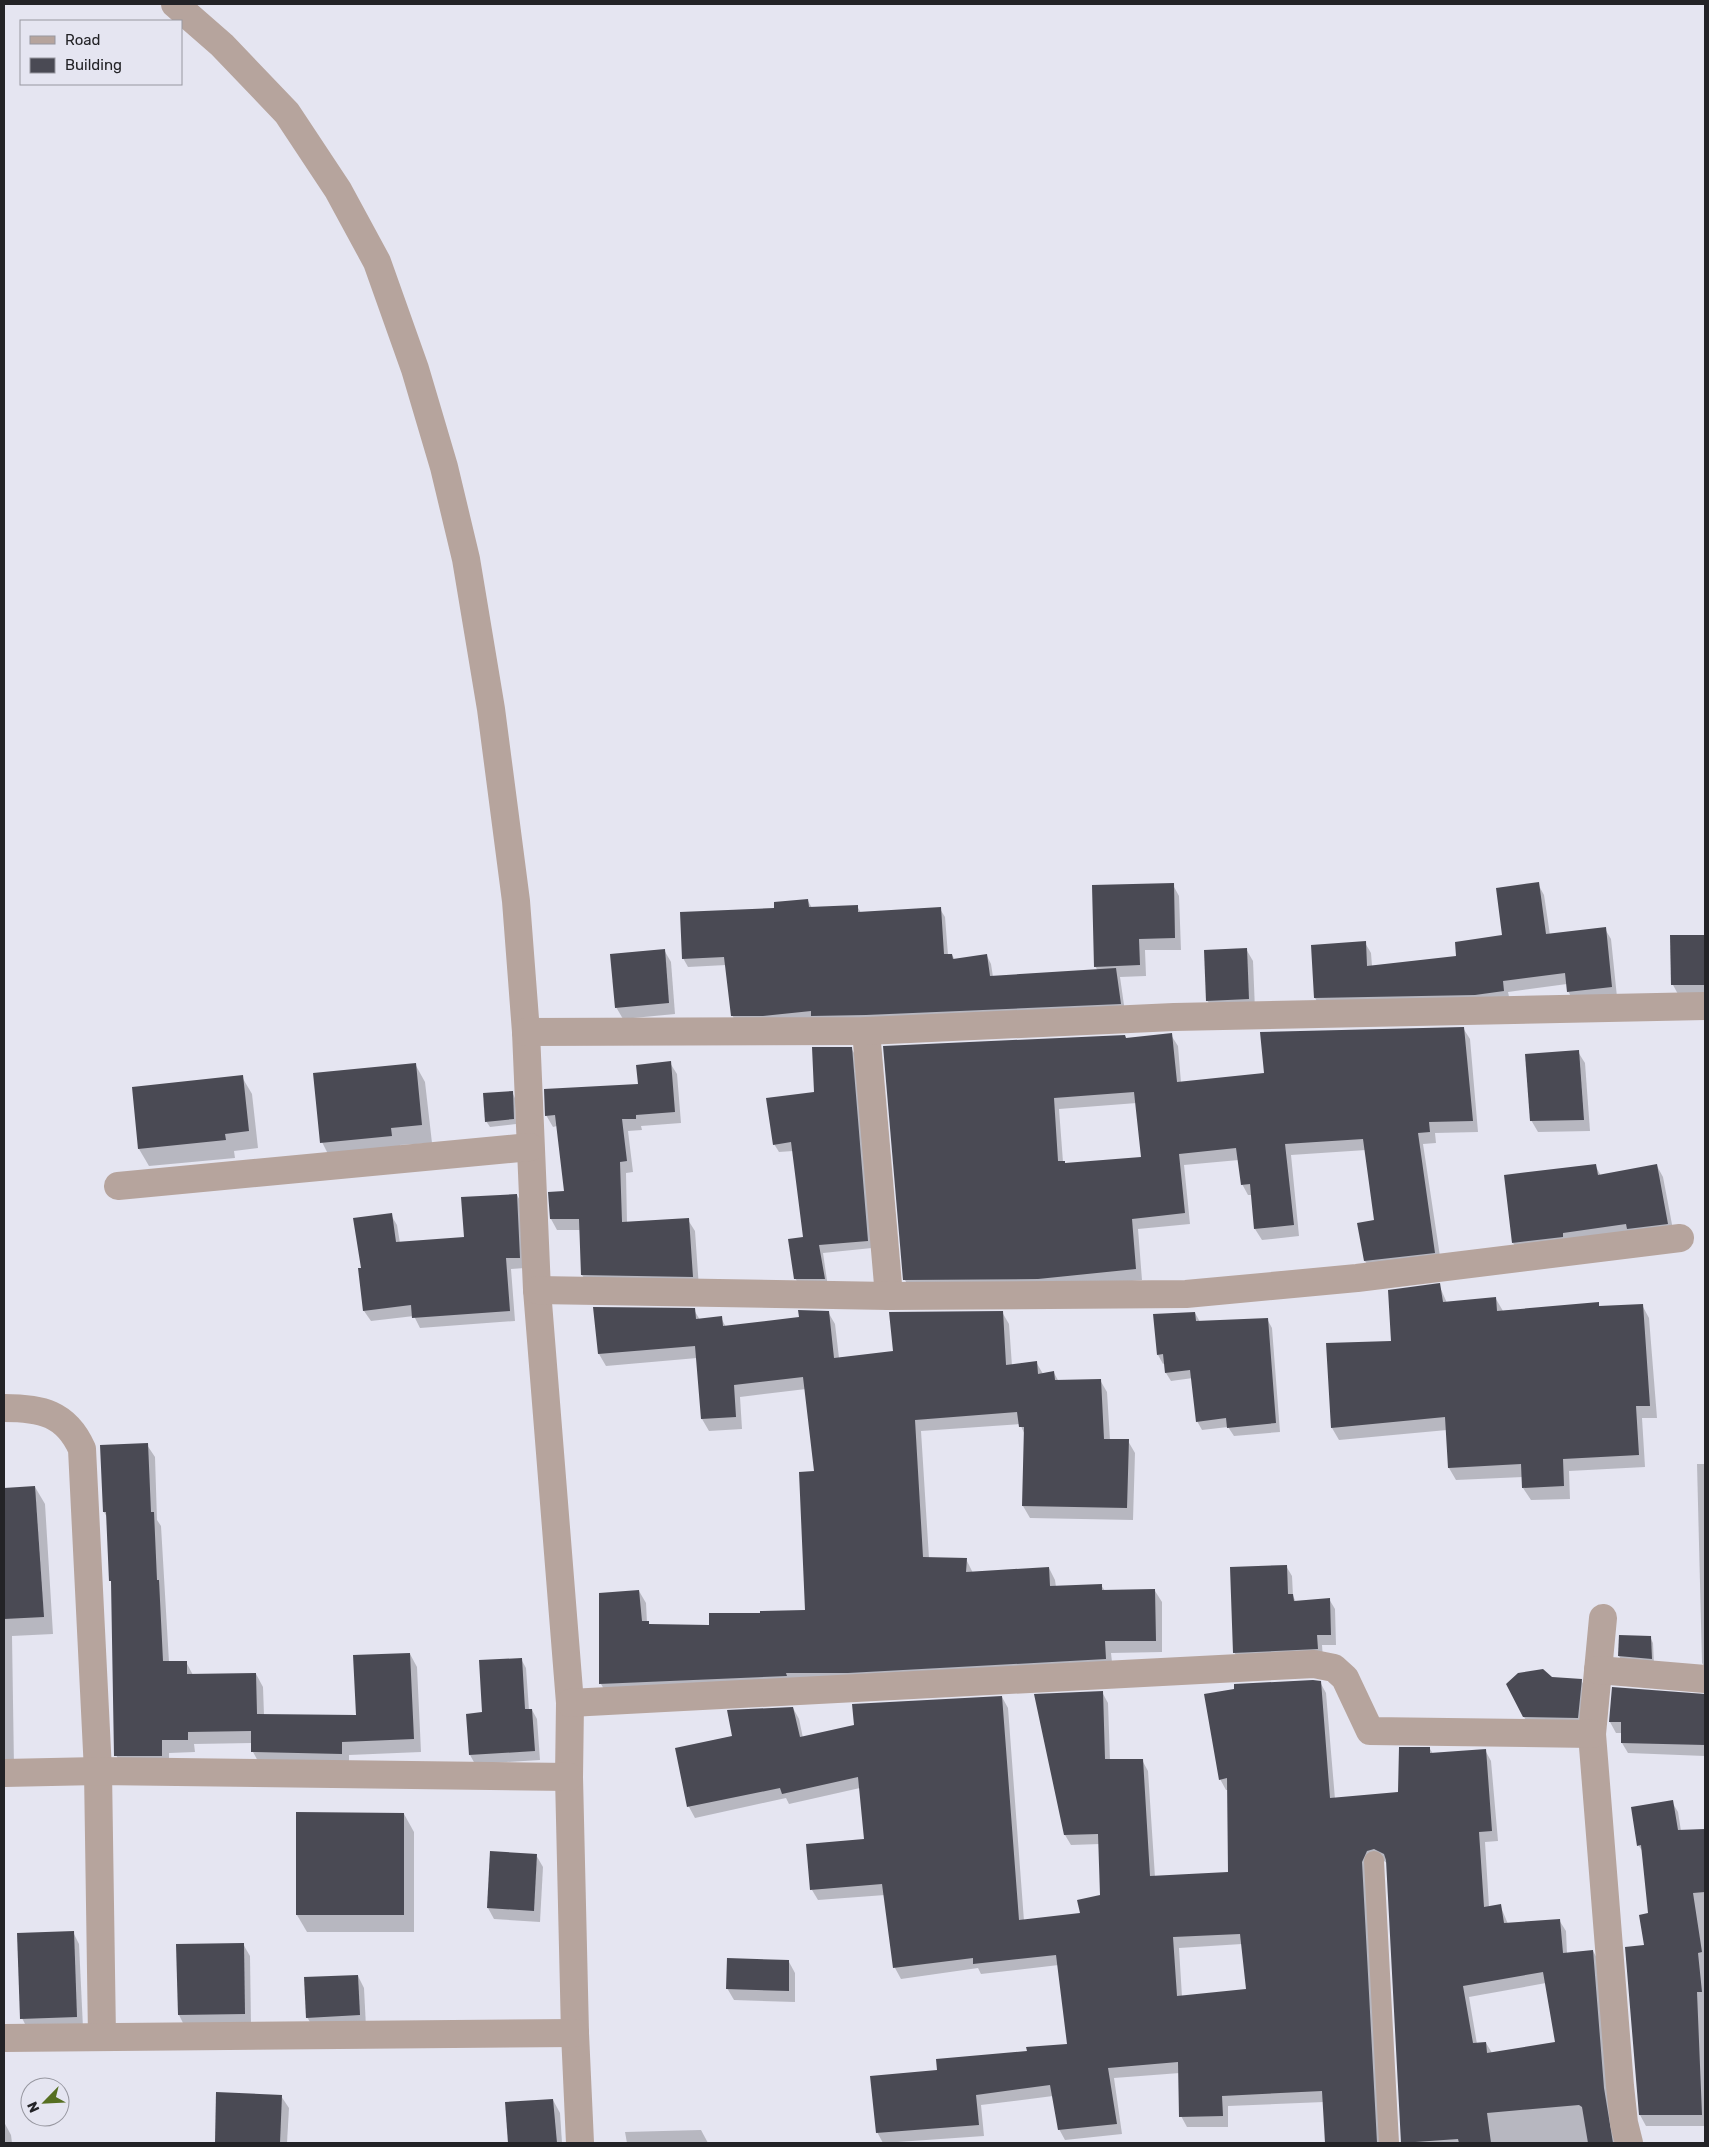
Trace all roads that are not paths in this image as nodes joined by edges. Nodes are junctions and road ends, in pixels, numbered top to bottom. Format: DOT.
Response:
graph roads {
  1 [pos="174,4"];
  2 [pos="1705,1006"];
  3 [pos="866,1031"];
  4 [pos="526,1032"];
  5 [pos="530,1147"];
  6 [pos="118,1186"];
  7 [pos="1680,1238"];
  8 [pos="537,1290"];
  9 [pos="889,1296"];
  10 [pos="4,1408"];
  11 [pos="1603,1618"];
  12 [pos="1598,1670"];
  13 [pos="1705,1678"];
  14 [pos="570,1702"];
  15 [pos="1592,1734"];
  16 [pos="98,1771"];
  17 [pos="4,1773"];
  18 [pos="569,1777"];
  19 [pos="1374,1860"];
  20 [pos="575,2033"];
  21 [pos="102,2037"];
  22 [pos="4,2038"];
  23 [pos="580,2143"];
  24 [pos="1389,2143"];
  25 [pos="1630,2143"];
  1 -- 4 [label="street"];
  2 -- 3 [label="street"];
  3 -- 4 [label="street"];
  3 -- 9 [label="street"];
  4 -- 5 [label="street"];
  5 -- 6 [label="street"];
  5 -- 8 [label="street"];
  7 -- 9 [label="street"];
  8 -- 9 [label="street"];
  8 -- 14 [label="street"];
  10 -- 16 [label="street"];
  11 -- 12 [label="street"];
  12 -- 13 [label="street"];
  12 -- 15 [label="street"];
  14 -- 15 [label="street"];
  14 -- 18 [label="street"];
  15 -- 25 [label="street"];
  16 -- 17 [label="street"];
  16 -- 18 [label="street"];
  16 -- 21 [label="street"];
  18 -- 20 [label="street"];
  19 -- 24 [label="lane"];
  20 -- 21 [label="street"];
  20 -- 23 [label="street"];
  21 -- 22 [label="street"];
}
